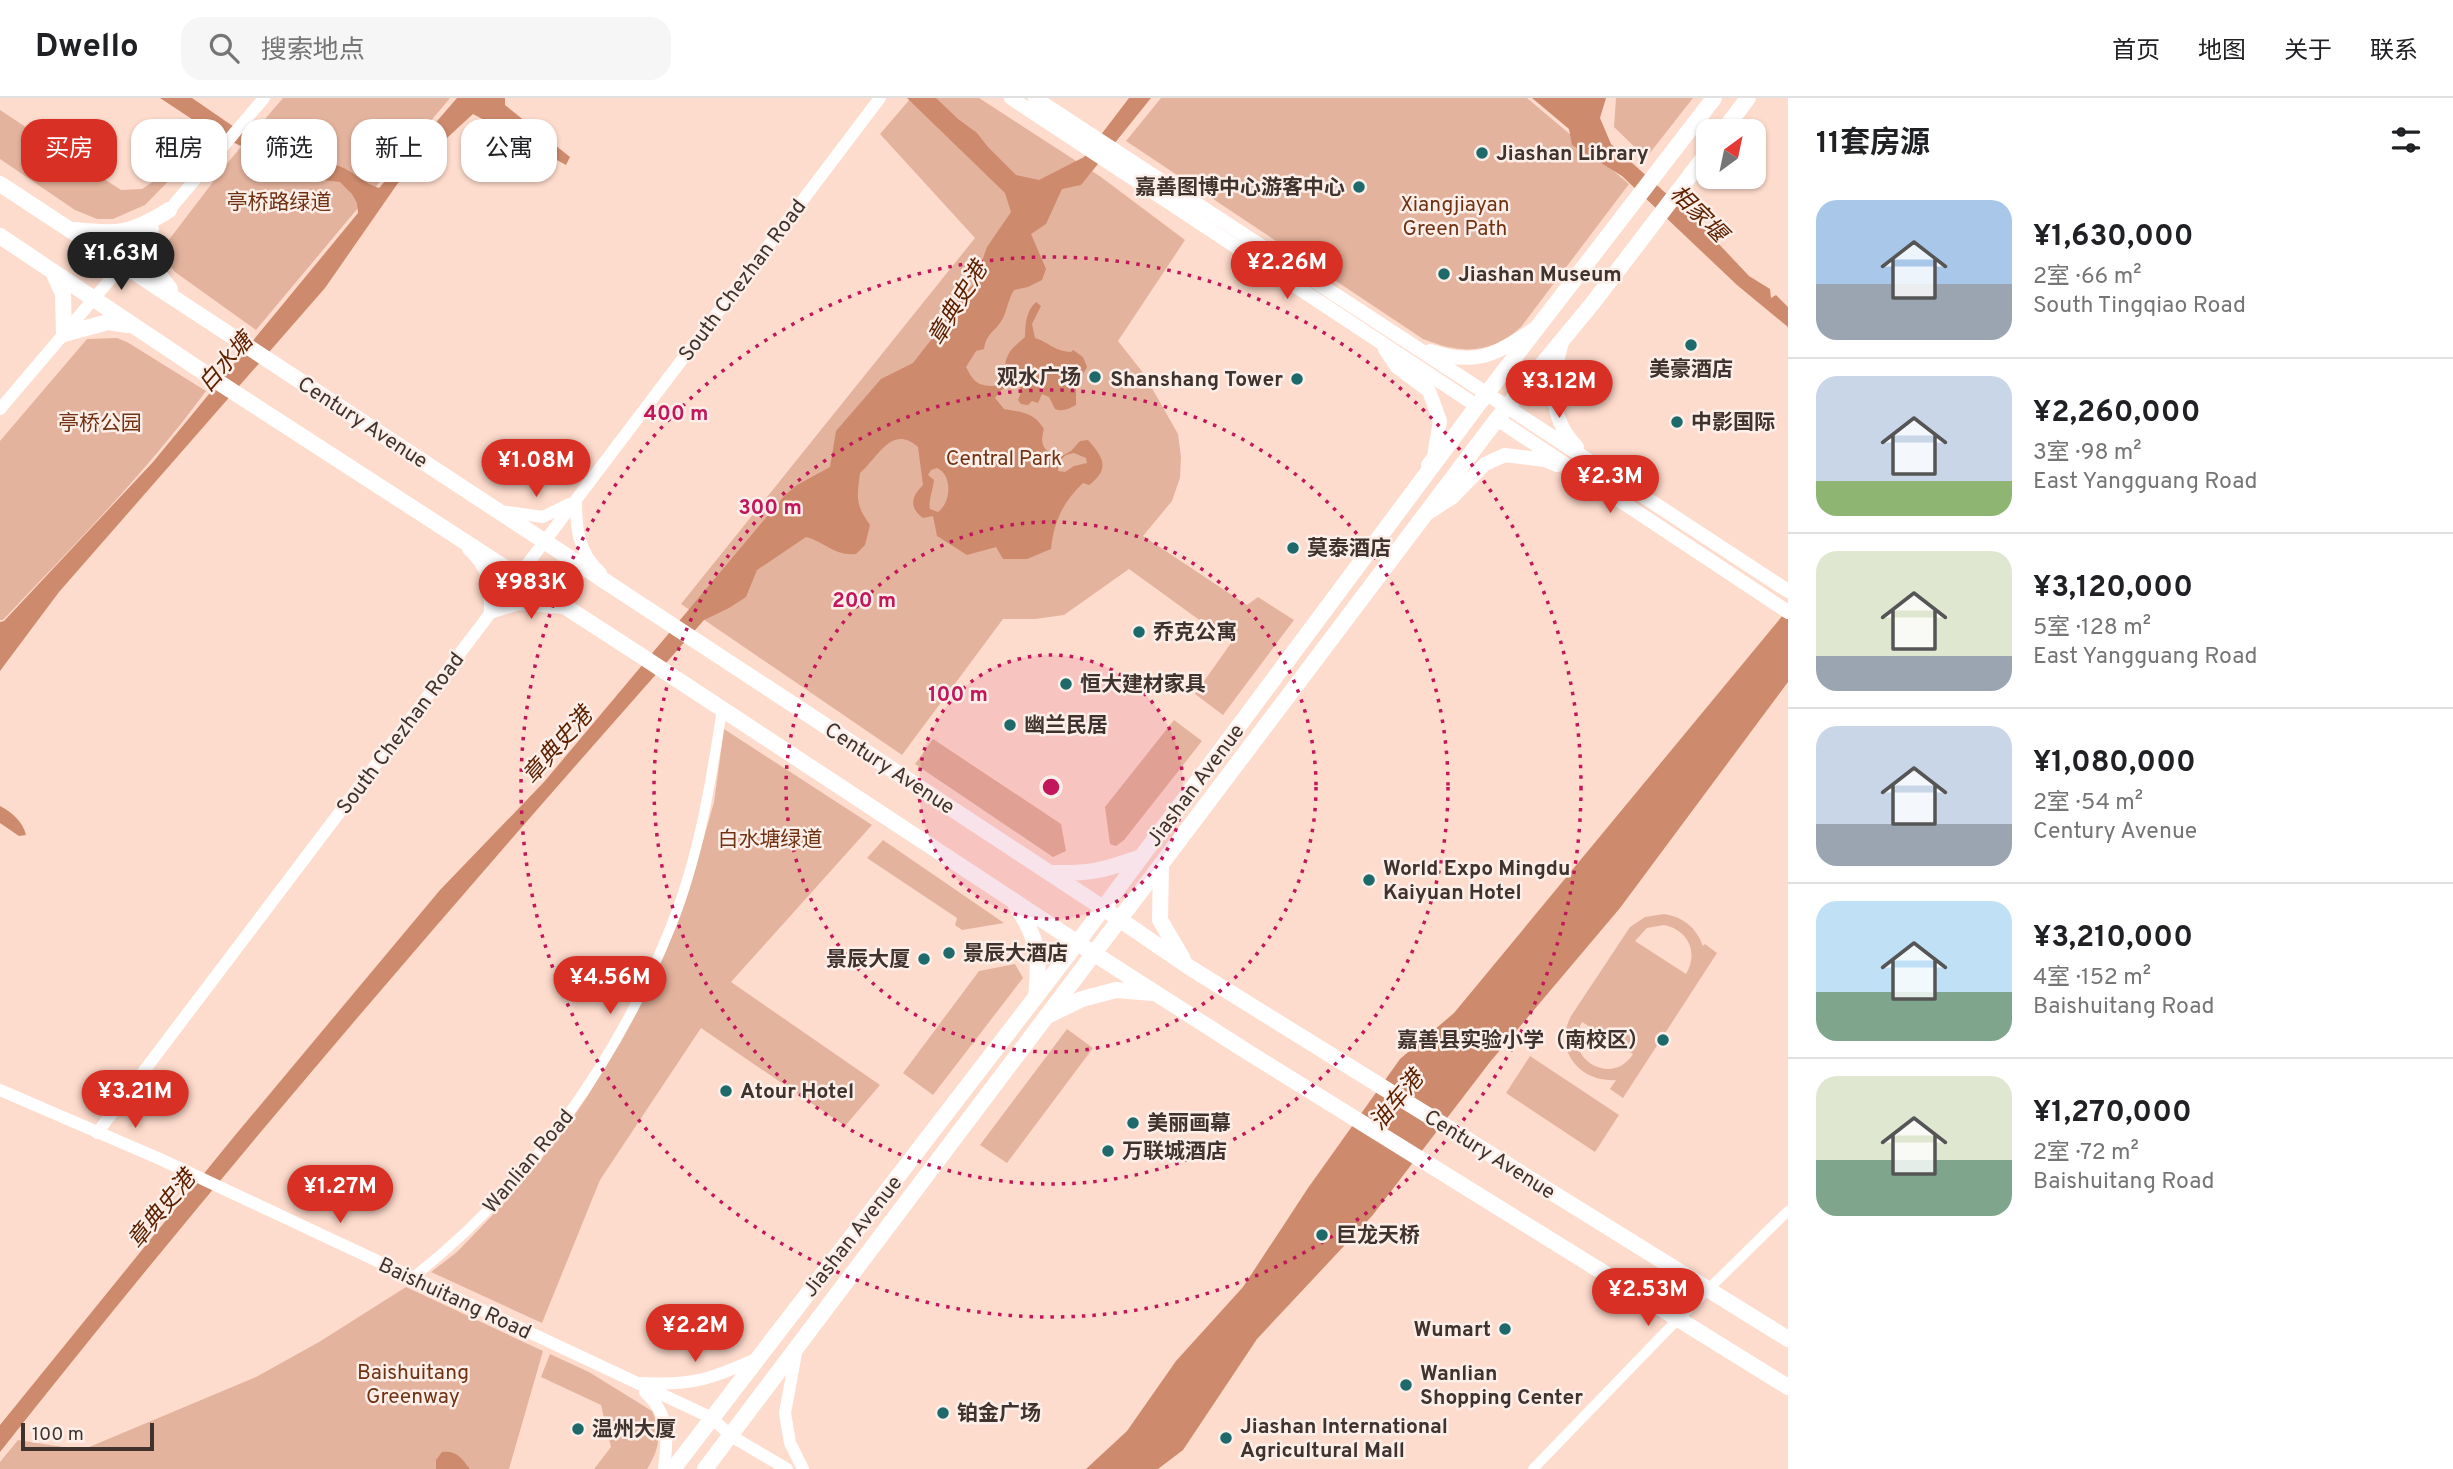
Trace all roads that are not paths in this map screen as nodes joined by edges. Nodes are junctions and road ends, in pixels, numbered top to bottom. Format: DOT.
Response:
graph roads {
  1 [pos="264,98"];
  2 [pos="880,98"];
  3 [pos="1011,98"];
  4 [pos="1035,98"];
  5 [pos="1714,98"];
  6 [pos="1748,98"];
  7 [pos="1732,119"];
  8 [pos="1075,132"];
  9 [pos="1119,161"];
  10 [pos="1696,168"];
  11 [pos="0,184"];
  12 [pos="169,210"];
  13 [pos="69,229"];
  14 [pos="149,233"];
  15 [pos="0,236"];
  16 [pos="123,264"];
  17 [pos="52,271"];
  18 [pos="94,299"];
  19 [pos="180,302"];
  20 [pos="134,326"];
  21 [pos="1539,327"];
  22 [pos="64,334"];
  23 [pos="1562,339"];
  24 [pos="1380,342"];
  25 [pos="1415,346"];
  26 [pos="1483,400"];
  27 [pos="0,409"];
  28 [pos="1502,413"];
  29 [pos="1592,463"];
  30 [pos="1582,476"];
  31 [pos="1419,484"];
  32 [pos="576,500"];
  33 [pos="499,511"];
  34 [pos="1424,516"];
  35 [pos="441,525"];
  36 [pos="545,541"];
  37 [pos="519,576"];
  38 [pos="1788,590"];
  39 [pos="623,593"];
  40 [pos="572,610"];
  41 [pos="1788,612"];
  42 [pos="490,613"];
  43 [pos="722,709"];
  44 [pos="1141,856"];
  45 [pos="1161,864"];
  46 [pos="1049,872"];
  47 [pos="1011,898"];
  48 [pos="1103,908"];
  49 [pos="1119,920"];
  50 [pos="1078,942"];
  51 [pos="1093,953"];
  52 [pos="1189,967"];
  53 [pos="1158,993"];
  54 [pos="1035,997"];
  55 [pos="1045,1017"];
  56 [pos="0,1090"];
  57 [pos="97,1133"];
  58 [pos="1788,1211"];
  59 [pos="412,1278"];
  60 [pos="1710,1289"];
  61 [pos="1678,1319"];
  62 [pos="1788,1339"];
  63 [pos="797,1348"];
  64 [pos="758,1359"];
  65 [pos="635,1382"];
  66 [pos="1788,1387"];
  67 [pos="712,1418"];
  68 [pos="730,1436"];
  69 [pos="664,1469"];
  70 [pos="673,1469"];
  71 [pos="705,1469"];
  72 [pos="787,1469"];
  73 [pos="803,1469"];
  74 [pos="1533,1469"];
  1 -- 12 [label="street"];
  2 -- 32 [label="street, South Chezhan Road"];
  3 -- 8 [label="main road"];
  4 -- 8 [label="main road"];
  5 -- 21 [label="main road, Jiashan Avenue"];
  6 -- 7 [label="main road"];
  8 -- 9 [label="main road"];
  9 -- 24 [label="main road"];
  9 -- 25 [label="main road"];
  10 -- 23 [label="main road, Jiashan Avenue"];
  11 -- 13 [label="main road, Century Avenue"];
  12 -- 13 [label="main road"];
  12 -- 14 [label="street"];
  13 -- 16 [label="main road, Century Avenue"];
  14 -- 16 [label="street"];
  14 -- 19 [label="main road"];
  15 -- 17 [label="main road, Century Avenue"];
  16 -- 18 [label="street"];
  16 -- 19 [label="main road, Century Avenue"];
  17 -- 18 [label="main road, Century Avenue"];
  17 -- 22 [label="main road"];
  18 -- 20 [label="main road, Century Avenue"];
  18 -- 22 [label="street"];
  19 -- 33 [label="main road, Century Avenue"];
  20 -- 22 [label="main road"];
  20 -- 35 [label="main road, Century Avenue"];
  21 -- 25 [label="main road"];
  21 -- 26 [label="main road, Jiashan Avenue"];
  22 -- 27 [label="street"];
  23 -- 28 [label="main road, Jiashan Avenue"];
  23 -- 29 [label="main road"];
  24 -- 26 [label="main road"];
  24 -- 31 [label="main road"];
  25 -- 26 [label="main road"];
  26 -- 28 [label="main road"];
  26 -- 31 [label="main road, Jiashan Avenue"];
  28 -- 29 [label="main road"];
  28 -- 30 [label="main road"];
  28 -- 34 [label="main road, Jiashan Avenue"];
  29 -- 38 [label="main road"];
  30 -- 34 [label="main road"];
  30 -- 41 [label="main road"];
  31 -- 44 [label="main road, Jiashan Avenue"];
  32 -- 33 [label="street"];
  32 -- 36 [label="street, South Chezhan Road"];
  32 -- 39 [label="street"];
  33 -- 36 [label="main road, Century Avenue"];
  34 -- 45 [label="main road, Jiashan Avenue"];
  35 -- 37 [label="main road, Century Avenue"];
  35 -- 42 [label="street"];
  36 -- 37 [label="street, South Chezhan Road"];
  36 -- 39 [label="main road, Century Avenue"];
  37 -- 40 [label="main road, Century Avenue"];
  37 -- 42 [label="street, South Chezhan Road"];
  39 -- 46 [label="main road, Century Avenue"];
  40 -- 42 [label="street"];
  40 -- 43 [label="main road, Century Avenue"];
  42 -- 57 [label="street, South Chezhan Road"];
  43 -- 47 [label="main road, Century Avenue"];
  43 -- 59 [label="street, Wanlian Road"];
  44 -- 46 [label="main road"];
  44 -- 48 [label="main road, Jiashan Avenue"];
  45 -- 49 [label="main road, Jiashan Avenue"];
  45 -- 52 [label="main road"];
  46 -- 48 [label="main road, Century Avenue"];
  47 -- 50 [label="main road, Century Avenue"];
  47 -- 54 [label="main road"];
  48 -- 49 [label="main road, Century Avenue"];
  48 -- 50 [label="main road, Jiashan Avenue"];
  49 -- 51 [label="main road, Jiashan Avenue"];
  49 -- 52 [label="main road, Century Avenue"];
  50 -- 51 [label="main road, Century Avenue"];
  50 -- 54 [label="main road, Jiashan Avenue"];
  51 -- 53 [label="main road, Century Avenue"];
  51 -- 55 [label="main road, Jiashan Avenue"];
  52 -- 60 [label="main road, Century Avenue"];
  53 -- 55 [label="main road"];
  53 -- 61 [label="main road, Century Avenue"];
  54 -- 64 [label="main road, Jiashan Avenue"];
  55 -- 63 [label="main road, Jiashan Avenue"];
  56 -- 57 [label="street, Baishuitang Road"];
  57 -- 59 [label="street, Baishuitang Road"];
  58 -- 60 [label="street"];
  59 -- 65 [label="street, Baishuitang Road"];
  60 -- 61 [label="street"];
  60 -- 62 [label="main road, Century Avenue"];
  61 -- 66 [label="main road, Century Avenue"];
  61 -- 74 [label="street"];
  63 -- 68 [label="main road, Jiashan Avenue"];
  63 -- 73 [label="street"];
  64 -- 65 [label="street"];
  64 -- 67 [label="main road, Jiashan Avenue"];
  65 -- 67 [label="street, Baishuitang Road"];
  65 -- 69 [label="street"];
  67 -- 68 [label="street, Baishuitang Road"];
  67 -- 70 [label="main road, Jiashan Avenue"];
  68 -- 71 [label="main road, Jiashan Avenue"];
  68 -- 72 [label="street, Baishuitang Road"];
}
